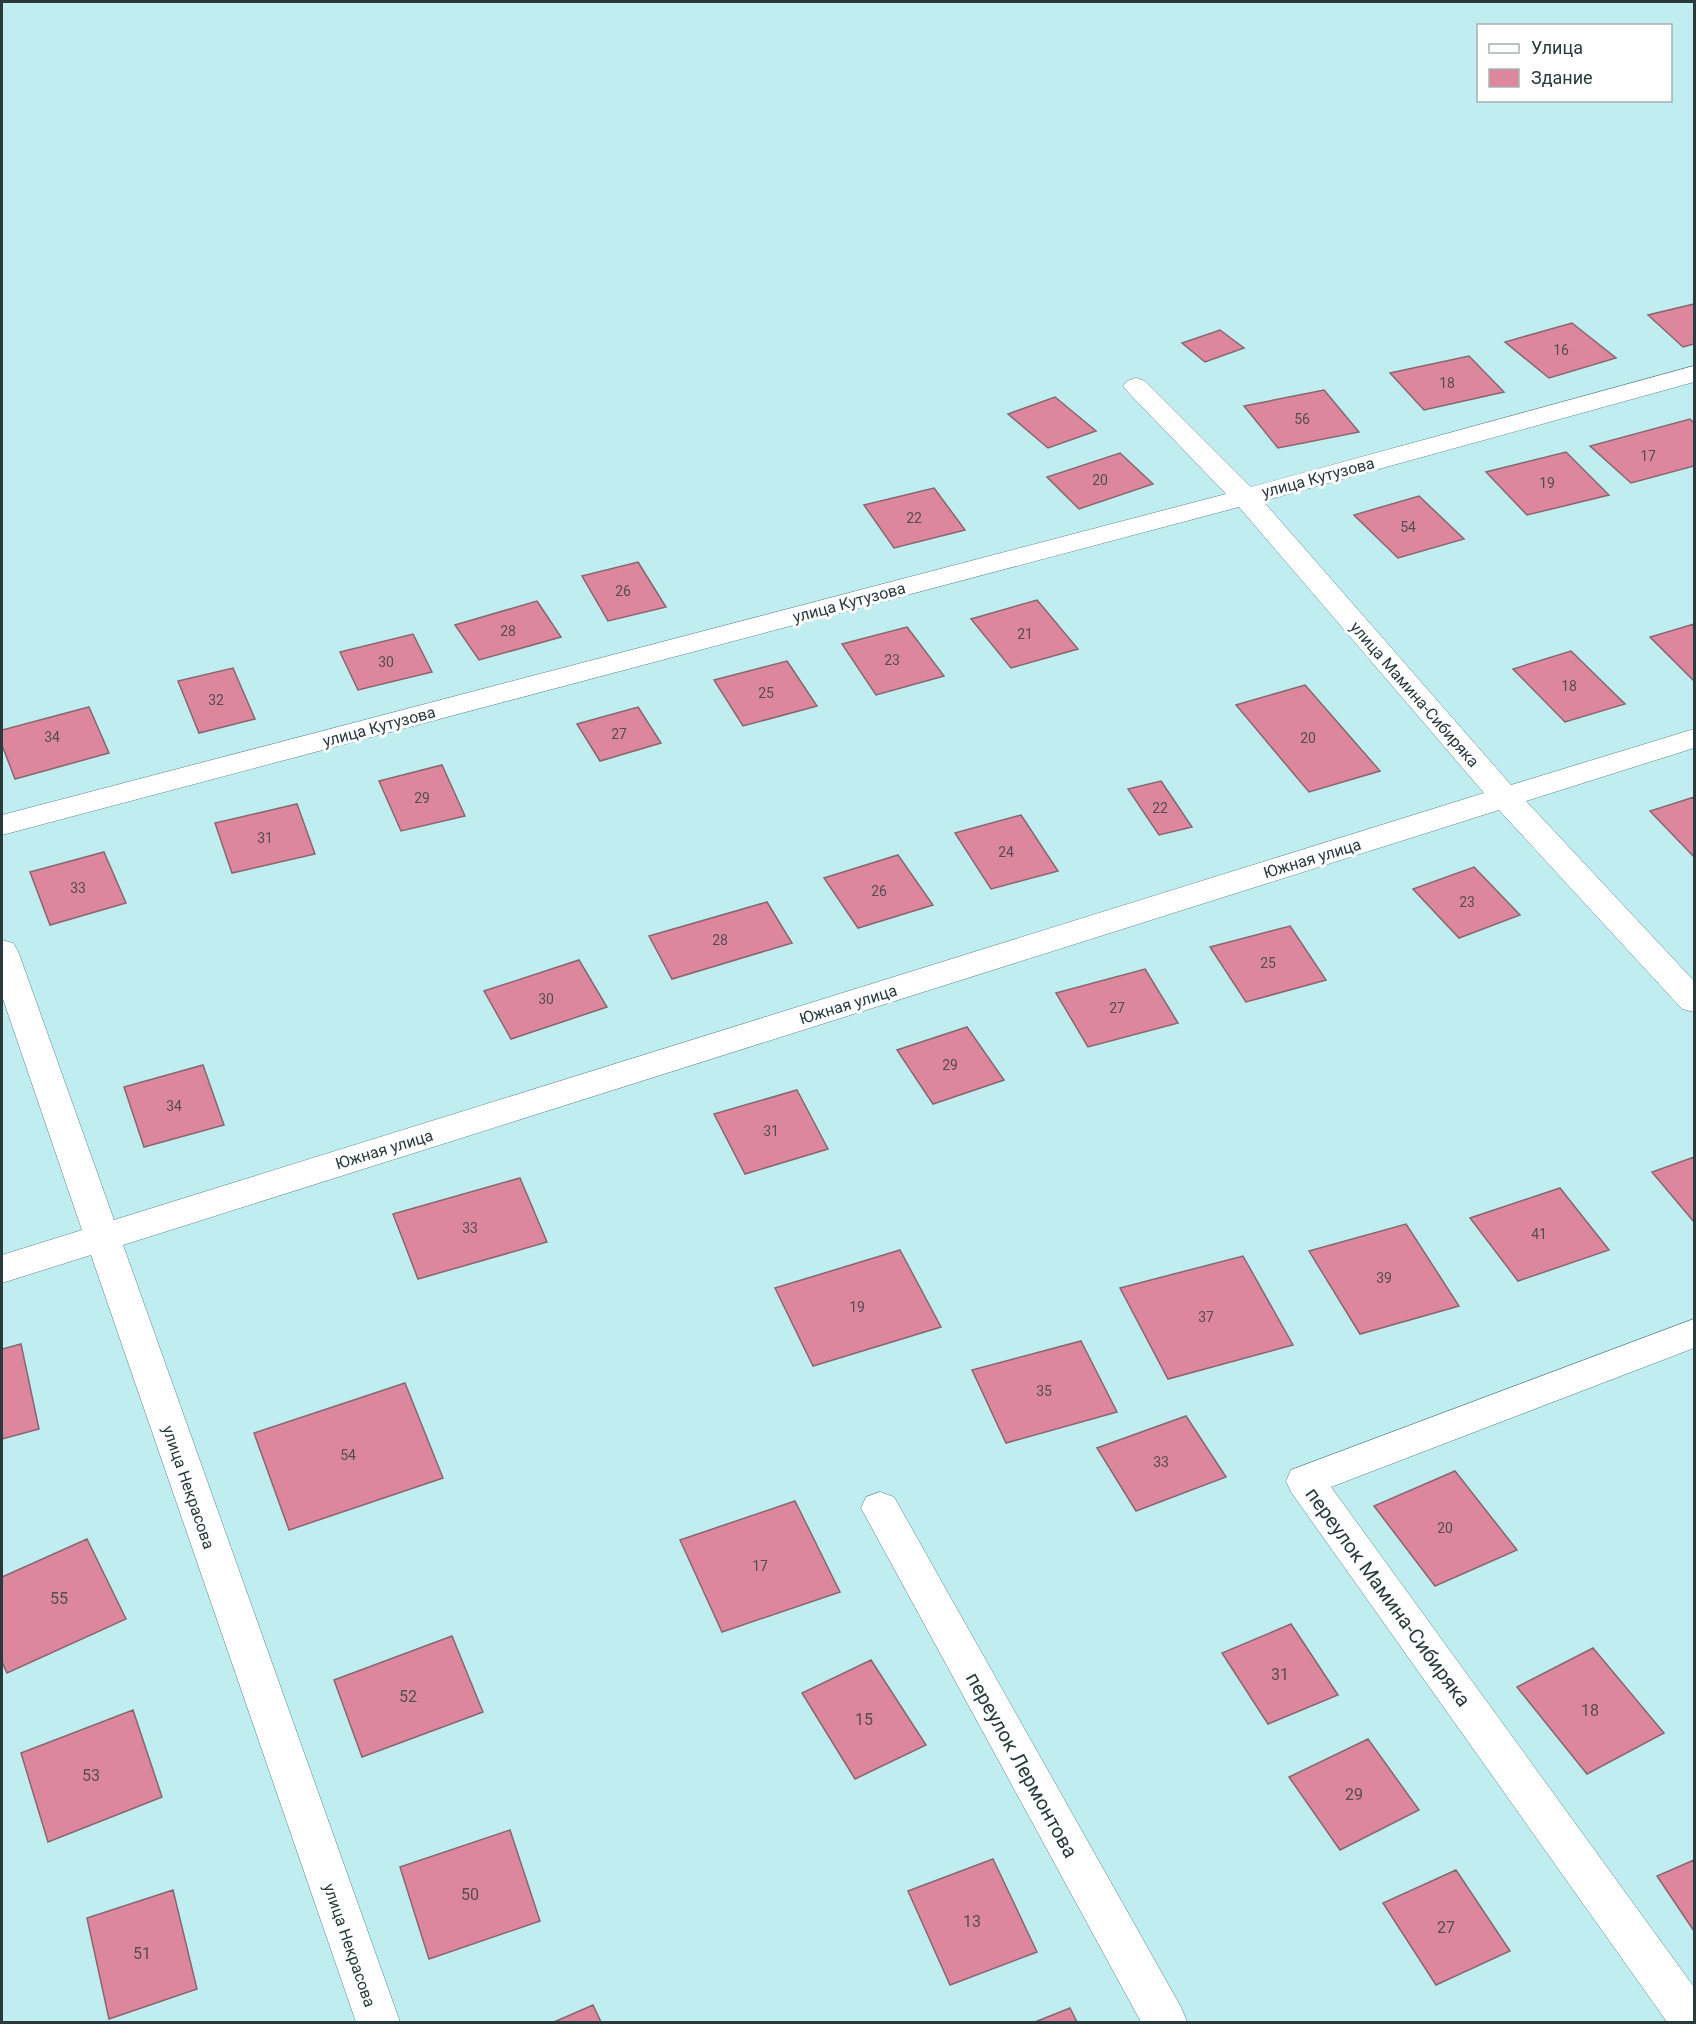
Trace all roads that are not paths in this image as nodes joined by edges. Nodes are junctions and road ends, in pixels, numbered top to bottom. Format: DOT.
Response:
graph roads {
  1 [pos="1695,374"];
  2 [pos="1136,386"];
  3 [pos="1245,498"];
  4 [pos="1695,738"];
  5 [pos="1505,798"];
  6 [pos="2,825"];
  7 [pos="2,951"];
  8 [pos="1695,1001"];
  9 [pos="101,1238"];
  10 [pos="2,1269"];
  11 [pos="1695,1333"];
  12 [pos="880,1508"];
  13 [pos="378,2022"];
  14 [pos="1165,2022"];
  15 [pos="1693,2022"];
  1 -- 3 [label="street, улица Кутузова"];
  2 -- 3 [label="street, улица Мамина-Сибиряка"];
  3 -- 5 [label="street, улица Мамина-Сибиряка"];
  3 -- 6 [label="street, улица Кутузова"];
  4 -- 5 [label="street, Южная улица"];
  5 -- 8 [label="street, улица Мамина-Сибиряка"];
  5 -- 9 [label="street, Южная улица"];
  7 -- 9 [label="street, улица Некрасова"];
  9 -- 10 [label="street, Южная улица"];
  9 -- 13 [label="street, улица Некрасова"];
  11 -- 15 [label="street, переулок Мамина-Сибиряка"];
  12 -- 14 [label="street, переулок Лермонтова"];
}
